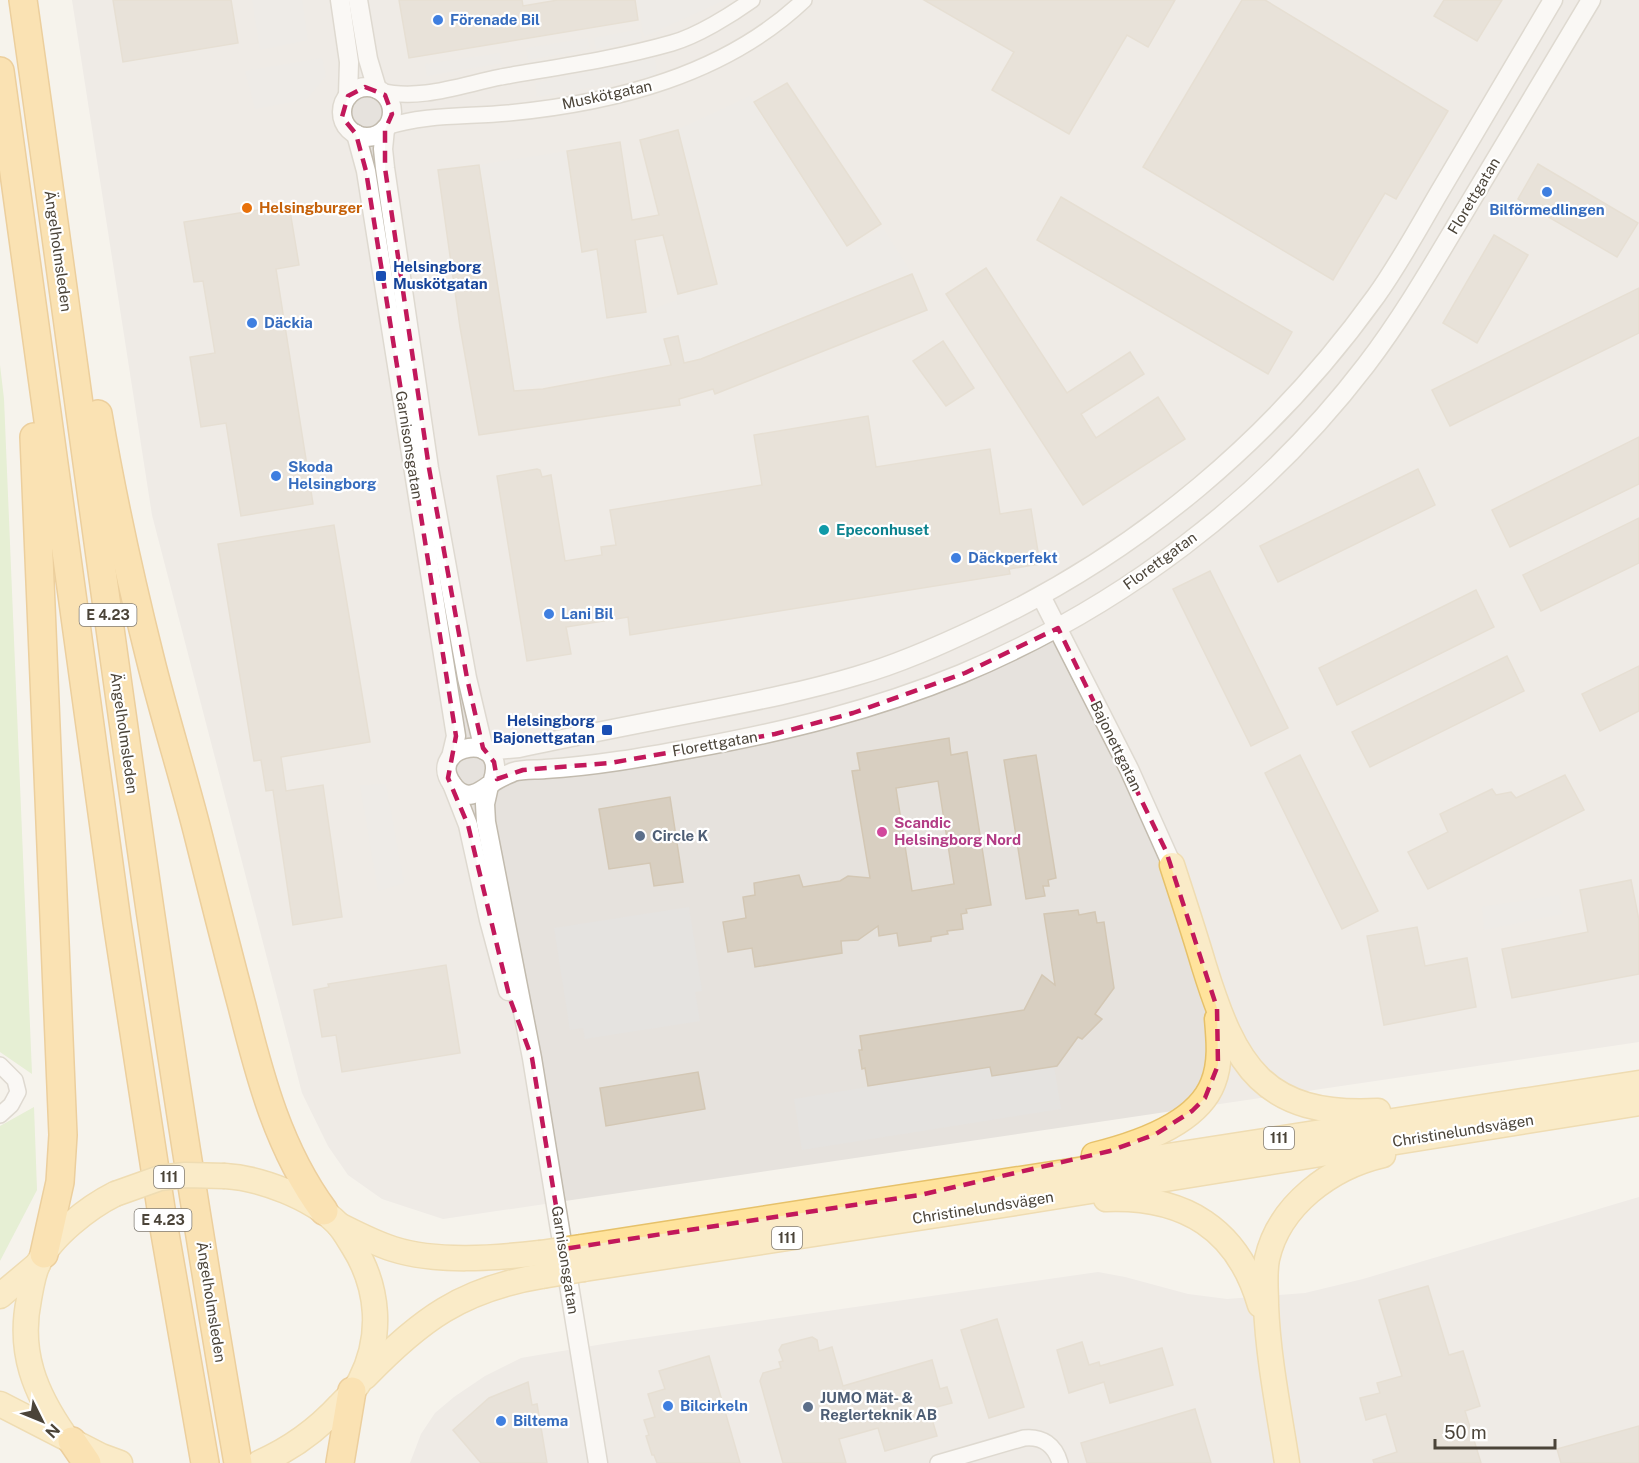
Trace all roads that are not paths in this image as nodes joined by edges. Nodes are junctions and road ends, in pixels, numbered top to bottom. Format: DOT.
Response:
graph roads {
  1 [pos="23,0"];
  2 [pos="340,0"];
  3 [pos="358,0"];
  4 [pos="753,0"];
  5 [pos="804,0"];
  6 [pos="1553,0"];
  7 [pos="1591,0"];
  8 [pos="0,71"];
  9 [pos="378,90"];
  10 [pos="348,96"];
  11 [pos="40,118"];
  12 [pos="386,128"];
  13 [pos="356,134"];
  14 [pos="36,333"];
  15 [pos="1041,596"];
  16 [pos="1058,628"];
  17 [pos="485,750"];
  18 [pos="452,757"];
  19 [pos="452,784"];
  20 [pos="490,785"];
  21 [pos="1172,865"];
  22 [pos="1217,1008"];
  23 [pos="532,1058"];
  24 [pos="0,1065"];
  25 [pos="1639,1083"];
  26 [pos="1639,1103"];
  27 [pos="1491,1107"];
  28 [pos="0,1114"];
  29 [pos="1562,1116"];
  30 [pos="920,1195"];
  31 [pos="990,1207"];
  32 [pos="331,1218"];
  33 [pos="582,1258"];
  34 [pos="41,1259"];
  35 [pos="541,1264"];
  36 [pos="0,1296"];
  37 [pos="1268,1333"];
  38 [pos="355,1387"];
  39 [pos="0,1404"];
  40 [pos="68,1438"];
  41 [pos="87,1463"];
  42 [pos="120,1463"];
  43 [pos="205,1463"];
  44 [pos="238,1463"];
  45 [pos="259,1463"];
  46 [pos="340,1463"];
  47 [pos="598,1463"];
  48 [pos="938,1463"];
  49 [pos="1060,1463"];
  50 [pos="1287,1463"];
  1 -- 11 [label="highway, Ängelholmsleden"];
  2 -- 10 [label="street, Garnisonsgatan"];
  3 -- 9 [label="street, Garnisonsgatan"];
  4 -- 9 [label="street"];
  5 -- 12 [label="street, Muskötgatan"];
  6 -- 15 [label="street, Florettgatan"];
  7 -- 16 [label="street, Florettgatan"];
  8 -- 14 [label="highway"];
  9 -- 10 [label="street"];
  9 -- 12 [label="street, Garnisonsgatan"];
  10 -- 13 [label="street, Garnisonsgatan"];
  11 -- 32 [label="highway"];
  11 -- 44 [label="highway, Ängelholmsleden / E 4.23"];
  12 -- 13 [label="street"];
  12 -- 17 [label="street, Garnisonsgatan"];
  13 -- 18 [label="street, Garnisonsgatan"];
  14 -- 34 [label="highway"];
  14 -- 43 [label="highway, E 4.23"];
  15 -- 16 [label="street, Bajonettgatan"];
  15 -- 17 [label="street, Florettgatan"];
  16 -- 20 [label="street, Florettgatan"];
  16 -- 21 [label="street, Bajonettgatan"];
  17 -- 18 [label="street"];
  17 -- 20 [label="street, Garnisonsgatan"];
  18 -- 19 [label="street, Garnisonsgatan"];
  19 -- 20 [label="street"];
  19 -- 23 [label="street, Garnisonsgatan"];
  20 -- 23 [label="street, Garnisonsgatan"];
  21 -- 22 [label="main road"];
  22 -- 27 [label="main road"];
  22 -- 30 [label="main road"];
  23 -- 47 [label="street, Garnisonsgatan"];
  24 -- 28 [label="street"];
  25 -- 27 [label="main road, Christinelundsvägen / 111"];
  26 -- 29 [label="main road, Christinelundsvägen / 111"];
  27 -- 30 [label="main road, Christinelundsvägen / 111"];
  29 -- 31 [label="main road, Christinelundsvägen / 111"];
  29 -- 37 [label="main road"];
  30 -- 33 [label="main road, Christinelundsvägen / 111"];
  31 -- 33 [label="main road, Christinelundsvägen / 111"];
  31 -- 37 [label="main road"];
  32 -- 34 [label="main road, 111, bridge"];
  32 -- 35 [label="main road, Christinelundsvägen / 111"];
  32 -- 38 [label="main road"];
  33 -- 35 [label="main road, Christinelundsvägen / 111, bridge"];
  34 -- 36 [label="main road, 111"];
  34 -- 40 [label="main road"];
  35 -- 38 [label="main road, Christinelundsvägen / 111"];
  37 -- 50 [label="main road"];
  38 -- 45 [label="main road, 111"];
  38 -- 46 [label="highway"];
  39 -- 40 [label="main road"];
  40 -- 41 [label="highway"];
  40 -- 42 [label="main road"];
  48 -- 49 [label="street"];
}
